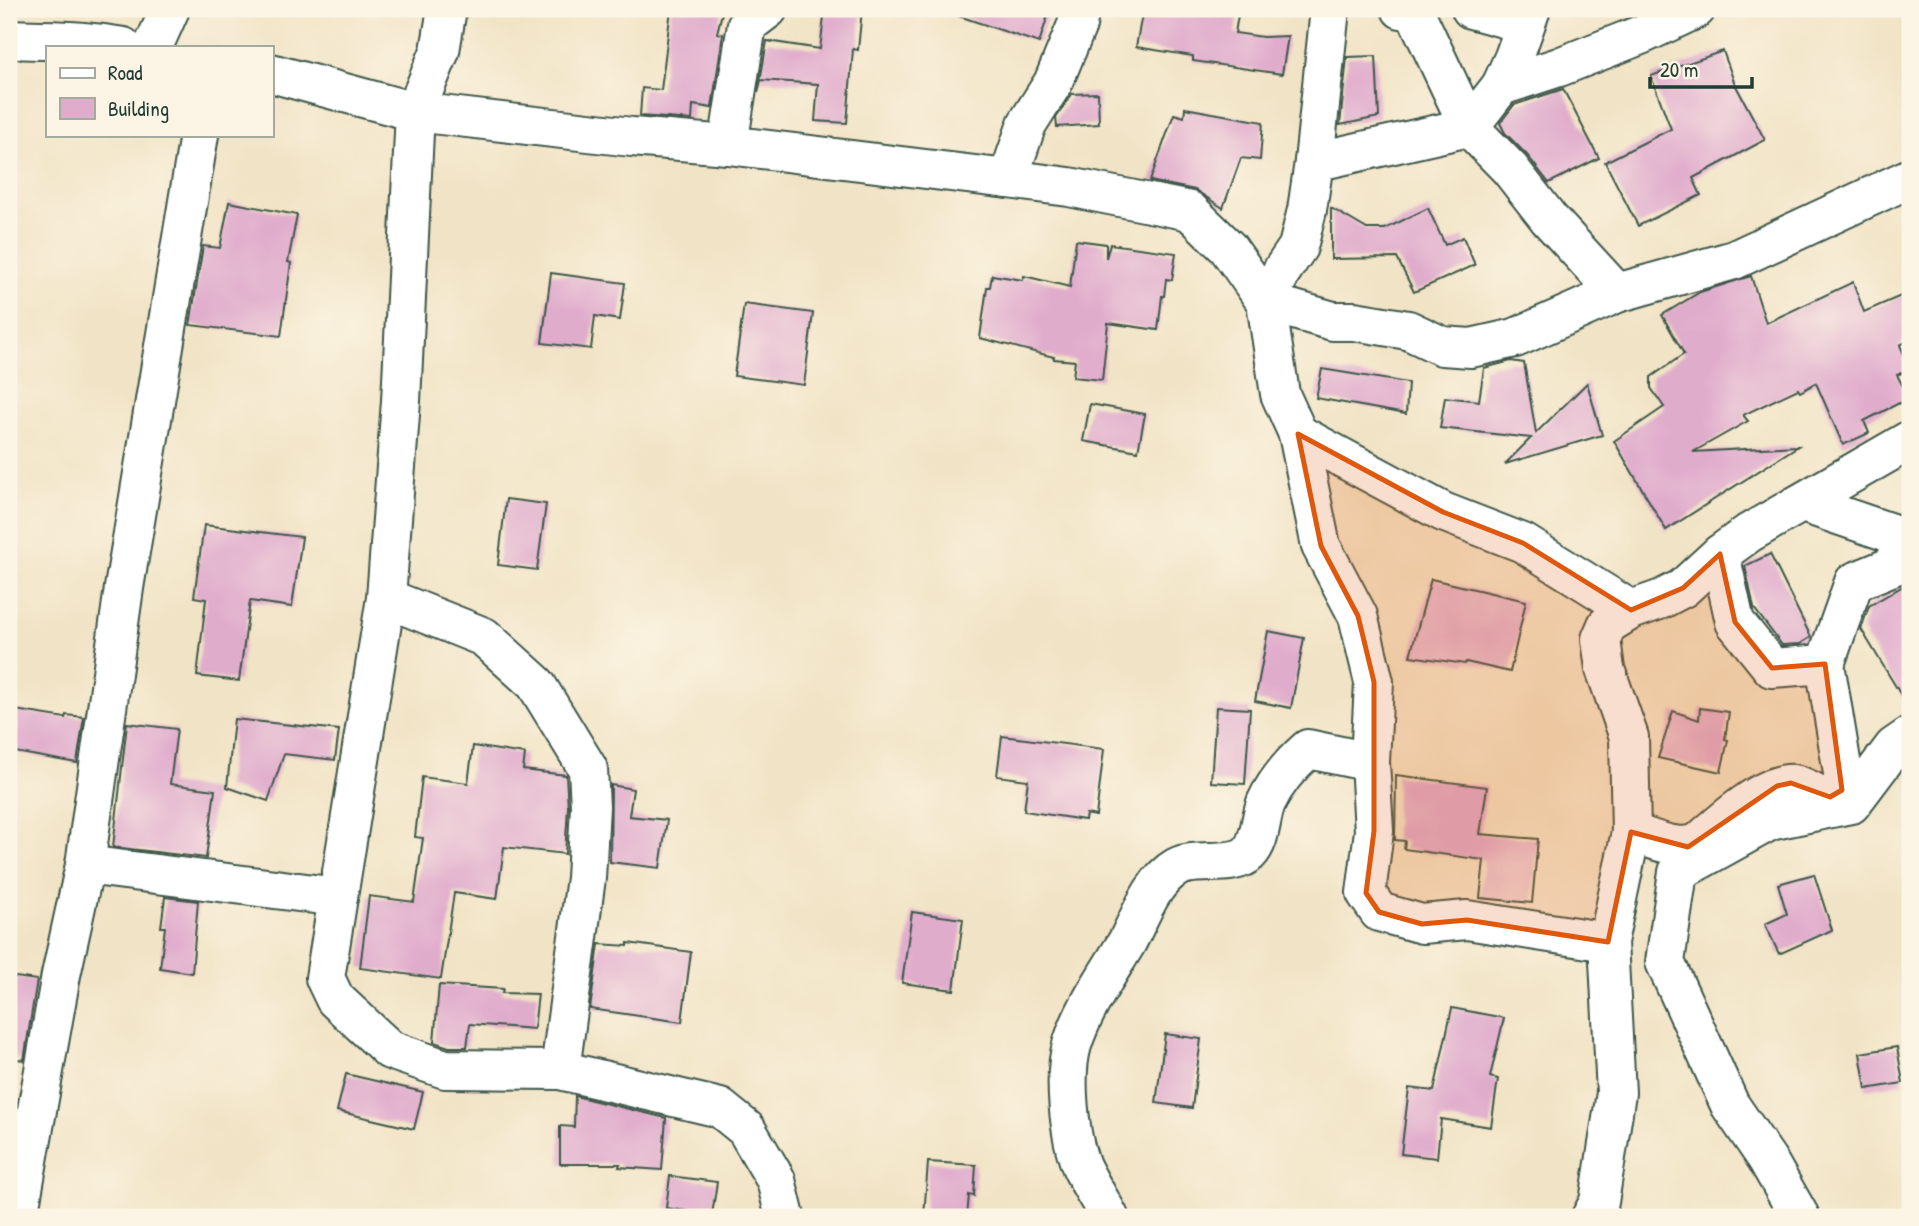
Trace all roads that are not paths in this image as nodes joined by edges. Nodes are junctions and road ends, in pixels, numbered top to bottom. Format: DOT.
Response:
graph roads {
  1 [pos="170,9"];
  2 [pos="447,9"];
  3 [pos="768,9"];
  4 [pos="1080,9"];
  5 [pos="1329,9"];
  6 [pos="1420,9"];
  7 [pos="1471,9"];
  8 [pos="1696,9"];
  9 [pos="1528,16"];
  10 [pos="97,32"];
  11 [pos="9,39"];
  12 [pos="153,46"];
  13 [pos="273,74"];
  14 [pos="1501,86"];
  15 [pos="415,112"];
  16 [pos="1469,127"];
  17 [pos="199,136"];
  18 [pos="728,145"];
  19 [pos="1314,162"];
  20 [pos="1910,178"];
  21 [pos="1008,179"];
  22 [pos="1617,293"];
  23 [pos="1266,302"];
  24 [pos="1298,434"];
  25 [pos="1910,440"];
  26 [pos="1803,503"];
  27 [pos="1720,554"];
  28 [pos="386,598"];
  29 [pos="1631,610"];
  30 [pos="1825,664"];
  31 [pos="1910,736"];
  32 [pos="1370,762"];
  33 [pos="1631,832"];
  34 [pos="85,865"];
  35 [pos="338,897"];
  36 [pos="1608,942"];
  37 [pos="560,1070"];
  38 [pos="18,1217"];
  39 [pos="785,1217"];
  40 [pos="1109,1217"];
  41 [pos="1591,1217"];
  42 [pos="1800,1217"];
  1 -- 12 [label="street"];
  2 -- 15 [label="street"];
  3 -- 18 [label="street"];
  4 -- 21 [label="street"];
  5 -- 19 [label="street"];
  6 -- 16 [label="street"];
  7 -- 9 [label="street"];
  8 -- 14 [label="street"];
  9 -- 14 [label="street"];
  10 -- 11 [label="street"];
  13 -- 15 [label="street"];
  14 -- 16 [label="street"];
  15 -- 18 [label="street"];
  15 -- 28 [label="street"];
  16 -- 19 [label="street"];
  16 -- 22 [label="street"];
  17 -- 34 [label="street"];
  18 -- 21 [label="street"];
  19 -- 23 [label="street"];
  20 -- 22 [label="street"];
  21 -- 23 [label="street"];
  22 -- 23 [label="street"];
  23 -- 24 [label="street"];
  24 -- 29 [label="street"];
  24 -- 32 [label="street"];
  25 -- 26 [label="street"];
  26 -- 27 [label="street"];
  26 -- 30 [label="street"];
  27 -- 29 [label="street"];
  27 -- 30 [label="street"];
  28 -- 35 [label="street"];
  28 -- 37 [label="street"];
  29 -- 33 [label="street"];
  30 -- 33 [label="street"];
  31 -- 42 [label="street"];
  32 -- 36 [label="street"];
  32 -- 40 [label="street"];
  33 -- 36 [label="street"];
  34 -- 35 [label="street"];
  34 -- 38 [label="street"];
  35 -- 37 [label="street"];
  36 -- 41 [label="street"];
  37 -- 39 [label="street"];
}
